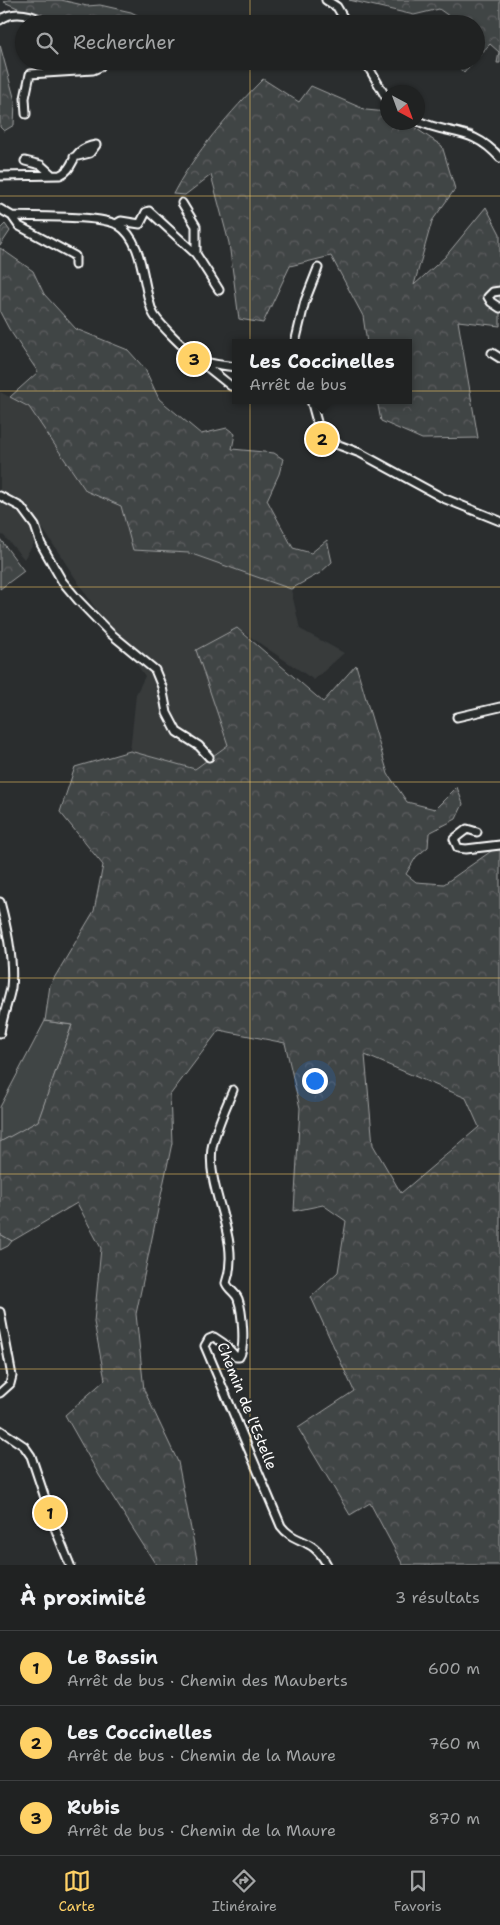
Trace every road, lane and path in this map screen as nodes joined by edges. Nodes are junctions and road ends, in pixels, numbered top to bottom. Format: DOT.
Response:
graph roads {
  1 [pos="326,0"];
  2 [pos="26,15"];
  3 [pos="342,15"];
  4 [pos="0,20"];
  5 [pos="93,70"];
  6 [pos="370,70"];
  7 [pos="380,87"];
  8 [pos="26,114"];
  9 [pos="425,124"];
  10 [pos="74,157"];
  11 [pos="500,158"];
  12 [pos="25,161"];
  13 [pos="51,174"];
  14 [pos="0,176"];
  15 [pos="182,203"];
  16 [pos="0,209"];
  17 [pos="12,216"];
  18 [pos="116,224"];
  19 [pos="196,254"];
  20 [pos="75,266"];
  21 [pos="318,268"];
  22 [pos="219,290"];
  23 [pos="500,291"];
  24 [pos="500,308"];
  25 [pos="296,339"];
  26 [pos="492,354"];
  27 [pos="500,358"];
  28 [pos="200,360"];
  29 [pos="232,366"];
  30 [pos="231,386"];
  31 [pos="312,404"];
  32 [pos="0,496"];
  33 [pos="500,520"];
  34 [pos="500,707"];
  35 [pos="457,717"];
  36 [pos="209,757"];
  37 [pos="477,832"];
  38 [pos="500,845"];
  39 [pos="0,902"];
  40 [pos="0,1034"];
  41 [pos="233,1090"];
  42 [pos="0,1312"];
  43 [pos="0,1393"];
  44 [pos="0,1430"];
  45 [pos="70,1565"];
  46 [pos="327,1565"];
  1 -- 3 [label="street"];
  2 -- 4 [label="street"];
  5 -- 8 [label="street"];
  6 -- 7 [label="street"];
  9 -- 11 [label="street"];
  10 -- 13 [label="street"];
  12 -- 13 [label="street"];
  13 -- 14 [label="street"];
  15 -- 19 [label="street"];
  16 -- 17 [label="street"];
  17 -- 18 [label="street"];
  17 -- 20 [label="street"];
  18 -- 19 [label="street"];
  18 -- 28 [label="street"];
  19 -- 22 [label="street"];
  21 -- 25 [label="street"];
  23 -- 24 [label="street"];
  26 -- 27 [label="street"];
  28 -- 29 [label="street"];
  28 -- 30 [label="street"];
  31 -- 33 [label="street"];
  32 -- 36 [label="street"];
  34 -- 35 [label="street"];
  37 -- 38 [label="street"];
  39 -- 40 [label="street"];
  41 -- 46 [label="street, Chemin de l'Estelle"];
  42 -- 43 [label="street"];
  44 -- 45 [label="street"];
}
